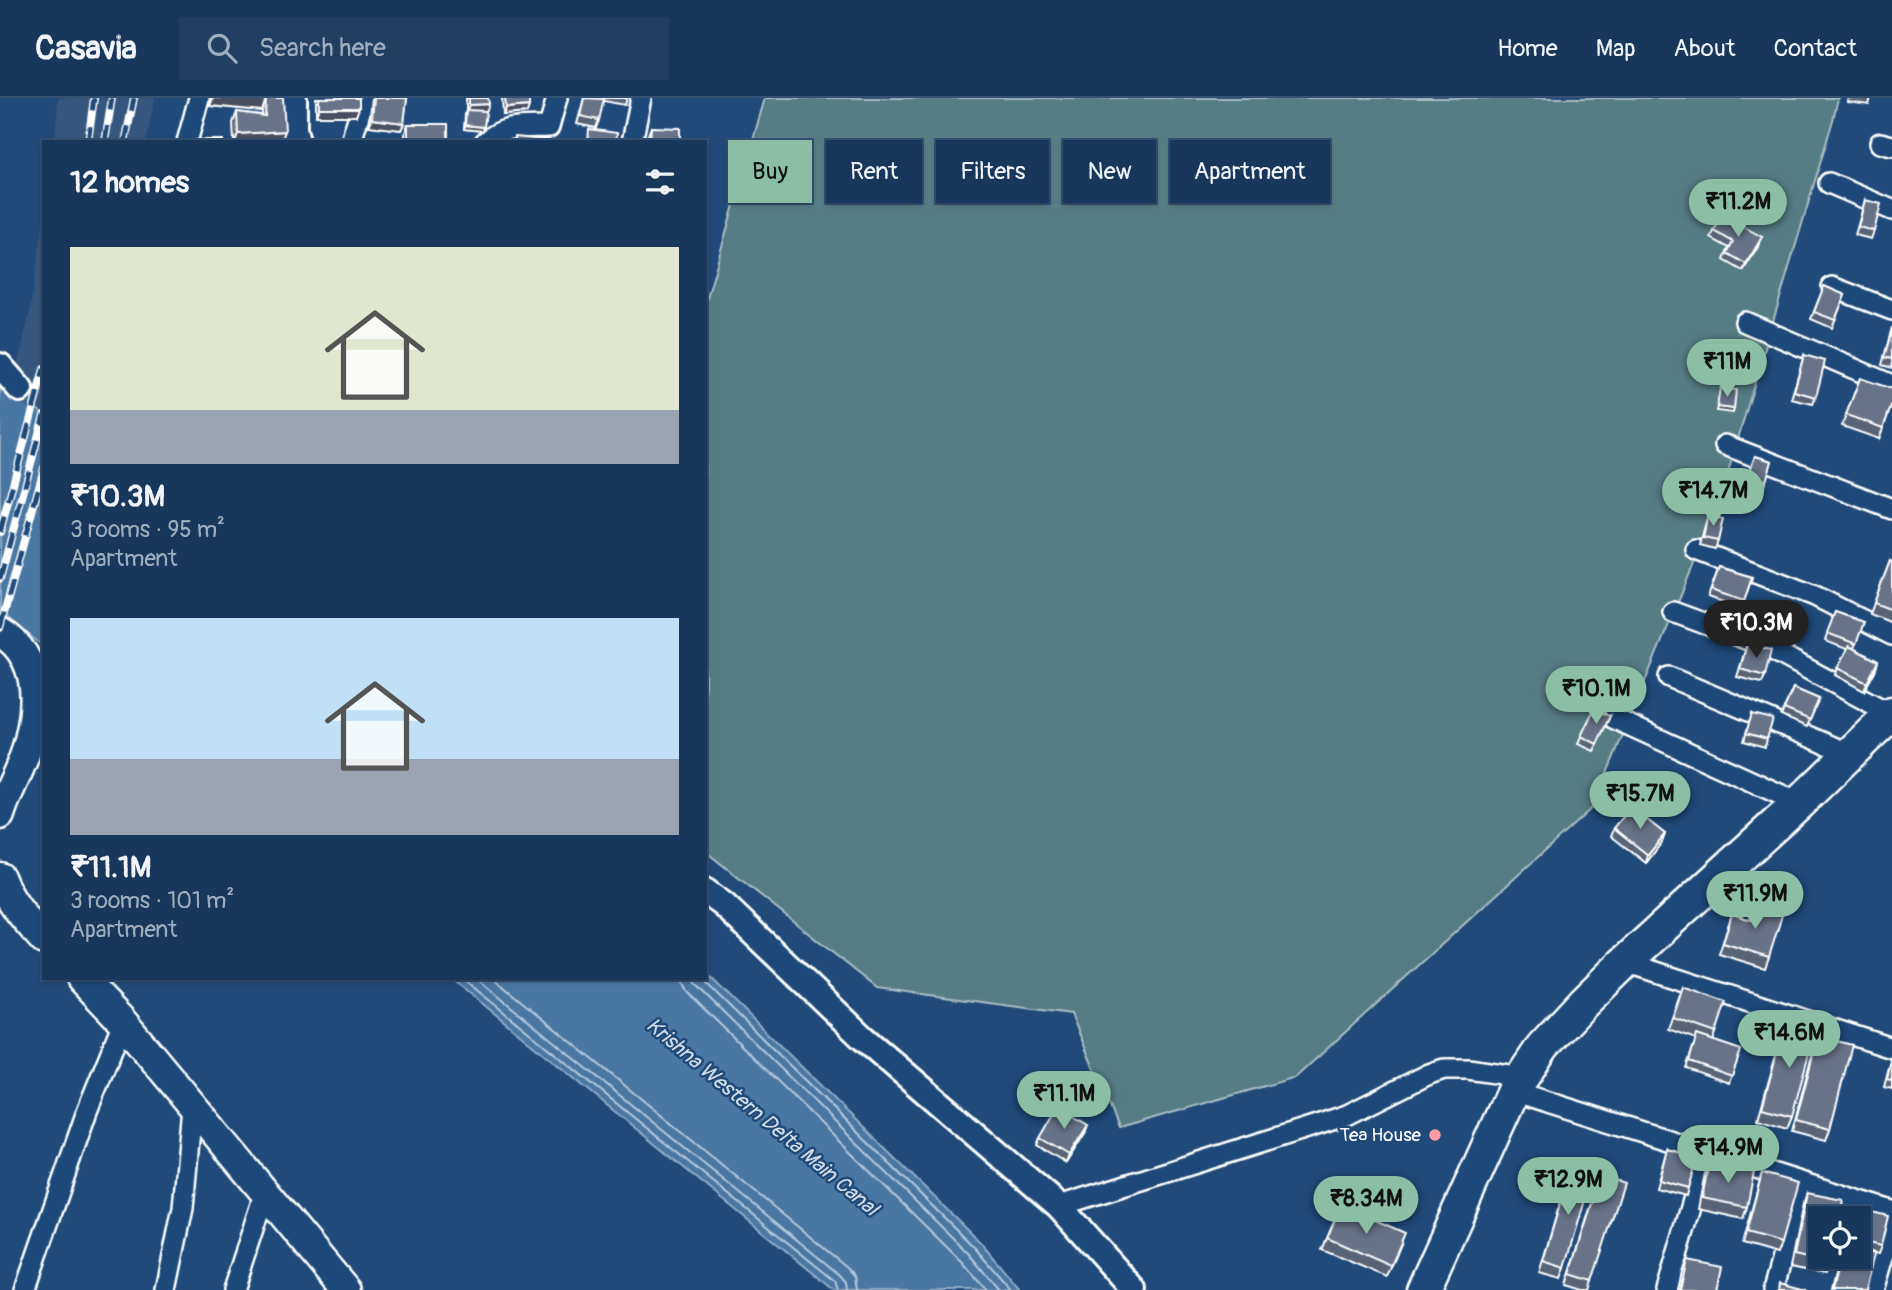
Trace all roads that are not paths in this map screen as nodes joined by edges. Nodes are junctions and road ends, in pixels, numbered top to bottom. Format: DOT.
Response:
graph roads {
  1 [pos="199,98"];
  2 [pos="294,98"];
  3 [pos="364,98"];
  4 [pos="556,98"];
  5 [pos="641,98"];
  6 [pos="188,140"];
  7 [pos="297,140"];
  8 [pos="352,140"];
  9 [pos="487,140"];
  10 [pos="632,140"];
  11 [pos="1829,183"];
  12 [pos="1892,210"];
  13 [pos="1832,287"];
  14 [pos="1892,310"];
  15 [pos="1745,322"];
  16 [pos="0,366"];
  17 [pos="1892,385"];
  18 [pos="20,389"];
  19 [pos="1725,445"];
  20 [pos="1892,509"];
  21 [pos="1696,550"];
  22 [pos="1673,612"];
  23 [pos="0,632"];
  24 [pos="1892,635"];
  25 [pos="1669,677"];
  26 [pos="1892,714"];
  27 [pos="1613,718"];
  28 [pos="1850,754"];
  29 [pos="1799,803"];
  30 [pos="0,815"];
  31 [pos="0,877"];
  32 [pos="707,892"];
  33 [pos="42,938"];
  34 [pos="1625,962"];
  35 [pos="83,980"];
  36 [pos="123,1022"];
  37 [pos="1892,1048"];
  38 [pos="1518,1084"];
  39 [pos="192,1107"];
  40 [pos="1707,1153"];
  41 [pos="1803,1183"];
  42 [pos="265,1192"];
  43 [pos="1059,1206"];
  44 [pos="1892,1211"];
  45 [pos="1892,1227"];
  46 [pos="25,1290"];
  47 [pos="166,1290"];
  48 [pos="233,1290"];
  49 [pos="346,1290"];
  50 [pos="1134,1290"];
  51 [pos="1423,1290"];
  52 [pos="1667,1290"];
  53 [pos="1773,1290"];
  54 [pos="1873,1290"];
  1 -- 6 [label="street"];
  2 -- 7 [label="street"];
  3 -- 8 [label="street"];
  4 -- 9 [label="street"];
  5 -- 10 [label="street"];
  11 -- 12 [label="street"];
  13 -- 14 [label="street"];
  15 -- 17 [label="street"];
  16 -- 18 [label="street"];
  19 -- 20 [label="street"];
  21 -- 24 [label="street"];
  22 -- 26 [label="street"];
  23 -- 30 [label="main road"];
  25 -- 28 [label="street"];
  26 -- 28 [label="main road"];
  27 -- 29 [label="street"];
  28 -- 29 [label="main road"];
  29 -- 34 [label="main road"];
  31 -- 33 [label="main road"];
  32 -- 43 [label="street"];
  34 -- 37 [label="street"];
  34 -- 38 [label="main road"];
  35 -- 36 [label="main road"];
  36 -- 39 [label="main road"];
  36 -- 46 [label="street"];
  38 -- 40 [label="street"];
  38 -- 43 [label="street"];
  38 -- 51 [label="main road"];
  39 -- 42 [label="main road"];
  39 -- 47 [label="street"];
  40 -- 41 [label="street"];
  40 -- 52 [label="street"];
  41 -- 44 [label="street"];
  41 -- 53 [label="street"];
  42 -- 48 [label="street"];
  42 -- 49 [label="main road"];
  43 -- 50 [label="street"];
  45 -- 54 [label="street"];
}
